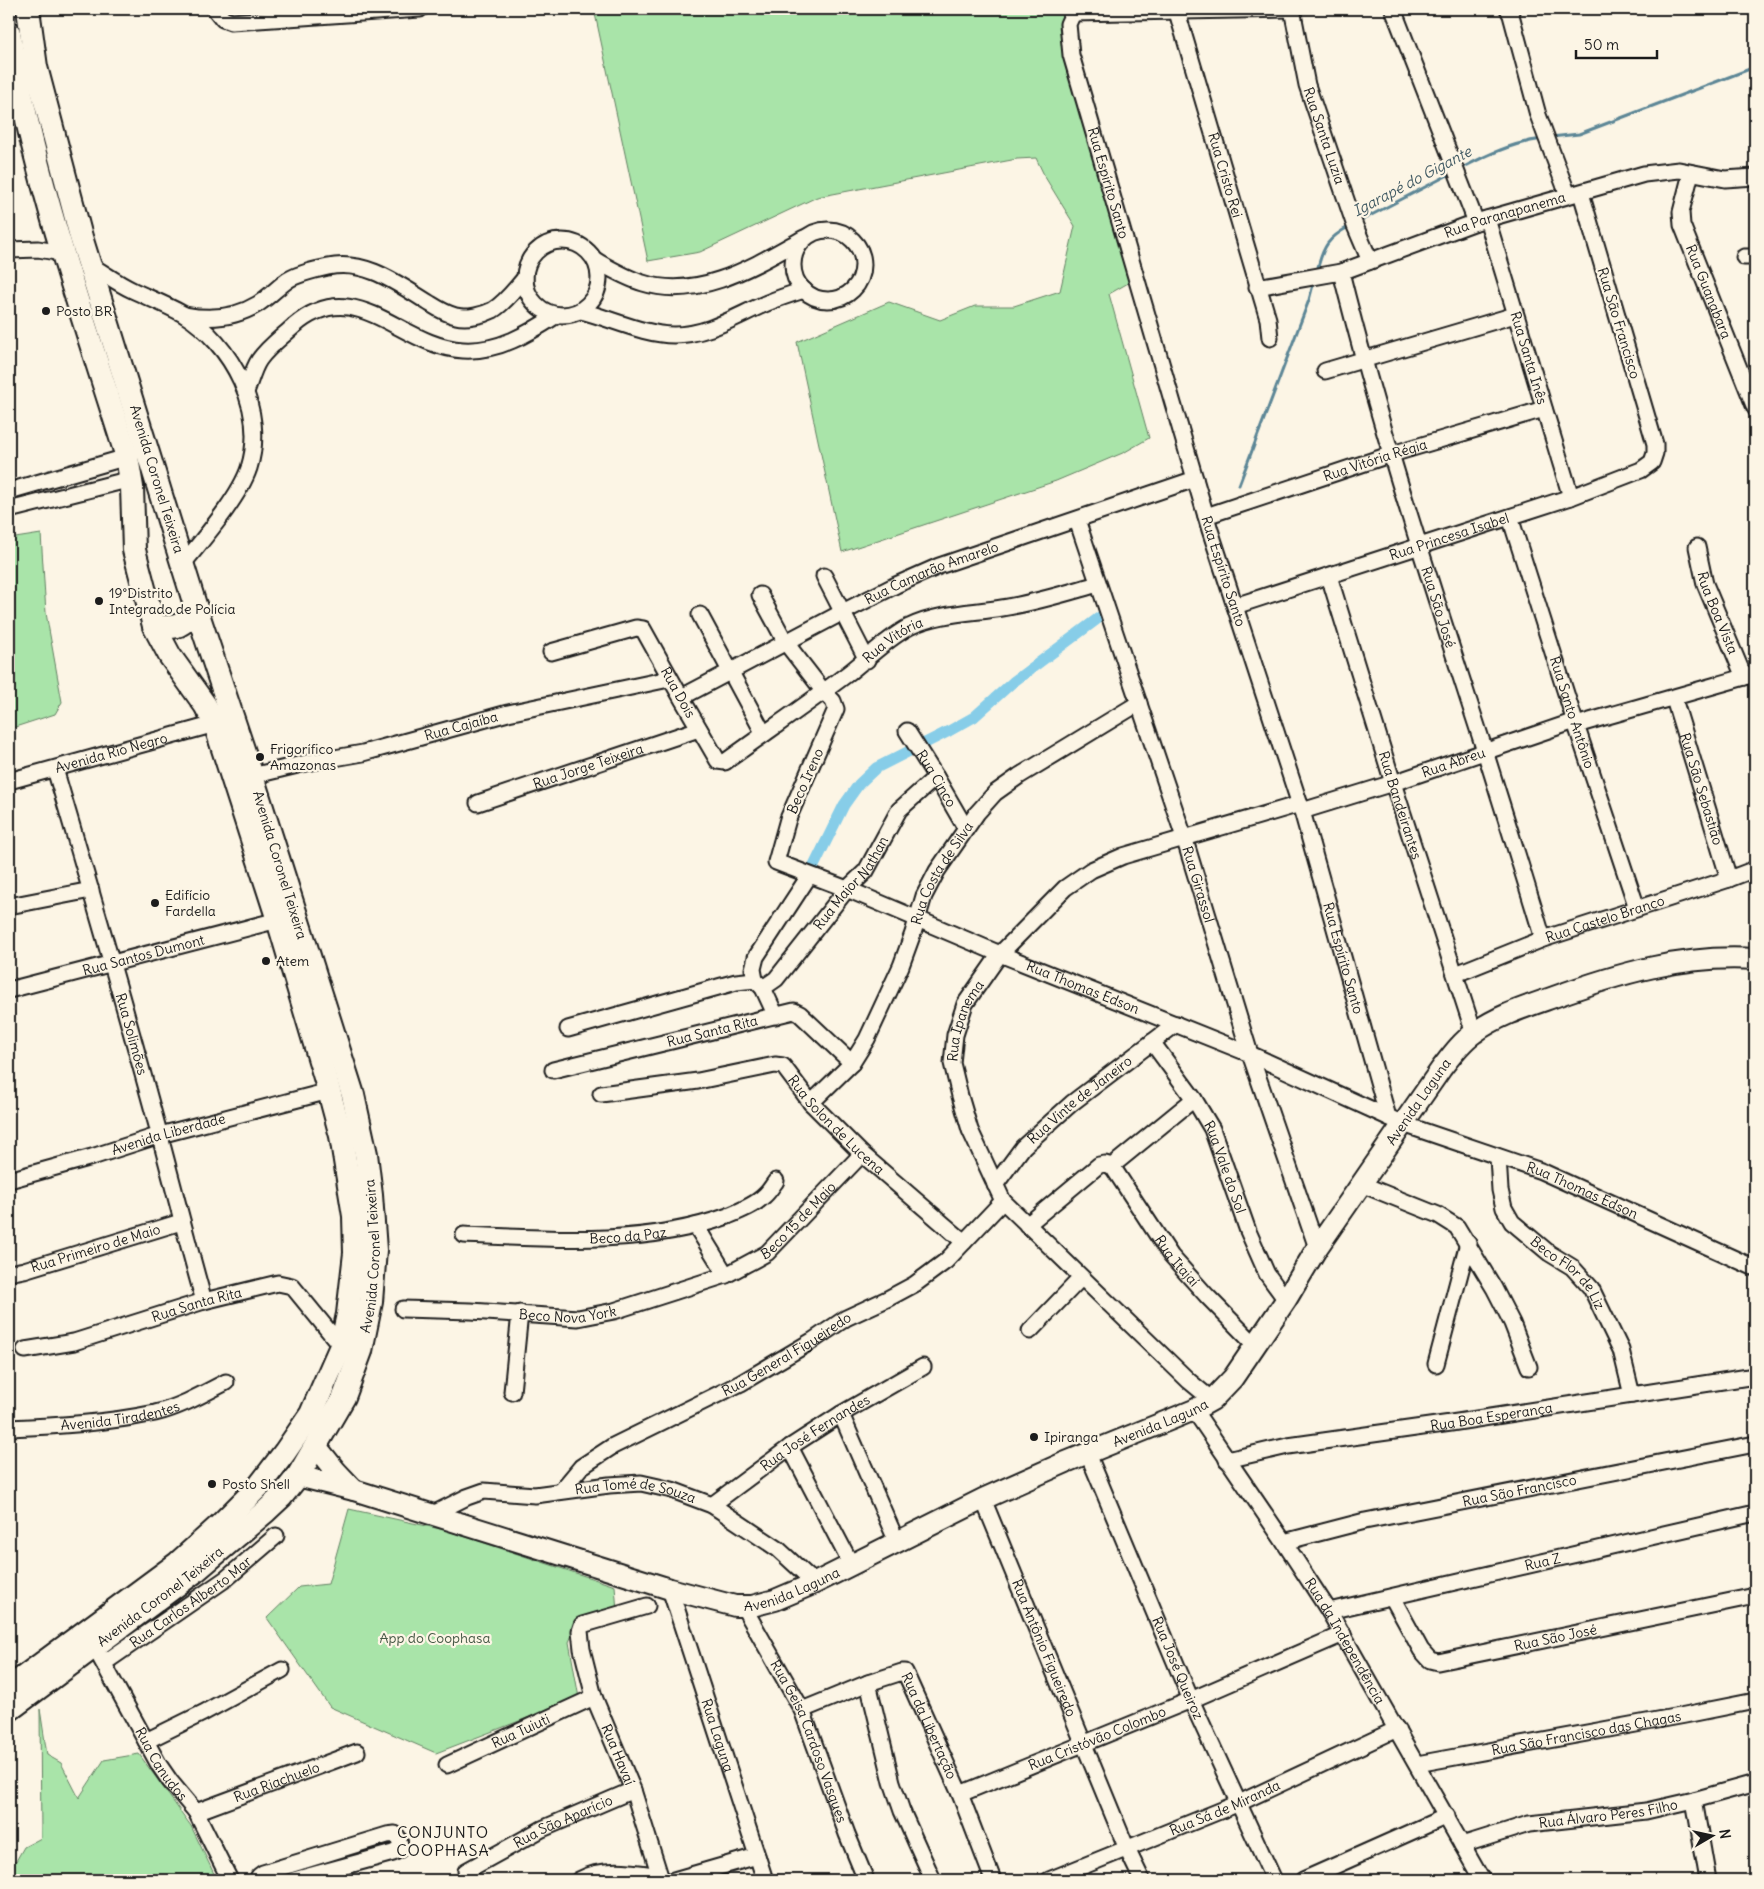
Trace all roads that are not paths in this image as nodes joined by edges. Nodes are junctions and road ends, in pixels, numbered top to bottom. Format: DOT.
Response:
graph roads {
  1 [pos="28,9"];
  2 [pos="215,9"];
  3 [pos="420,9"];
  4 [pos="1291,9"];
  5 [pos="1393,9"];
  6 [pos="398,10"];
  7 [pos="1073,11"];
  8 [pos="1177,12"];
  9 [pos="1509,12"];
  10 [pos="244,15"];
  11 [pos="9,33"];
  12 [pos="11,53"];
  13 [pos="1691,173"];
  14 [pos="1755,177"];
  15 [pos="1574,194"];
  16 [pos="1481,220"];
  17 [pos="804,238"];
  18 [pos="9,250"];
  19 [pos="62,253"];
  20 [pos="595,260"];
  21 [pos="1370,260"];
  22 [pos="90,265"];
  23 [pos="1341,272"];
  24 [pos="525,278"];
  25 [pos="1257,287"];
  26 [pos="804,290"];
  27 [pos="581,310"];
  28 [pos="184,315"];
  29 [pos="557,315"];
  30 [pos="1515,315"];
  31 [pos="1270,338"];
  32 [pos="1363,360"];
  33 [pos="1325,371"];
  34 [pos="246,392"];
  35 [pos="1755,408"];
  36 [pos="1544,410"];
  37 [pos="1655,453"];
  38 [pos="1392,454"];
  39 [pos="127,457"];
  40 [pos="131,479"];
  41 [pos="1195,479"];
  42 [pos="9,491"];
  43 [pos="1571,497"];
  44 [pos="9,510"];
  45 [pos="1206,516"];
  46 [pos="1510,518"];
  47 [pos="1077,520"];
  48 [pos="1697,547"];
  49 [pos="1418,548"];
  50 [pos="183,564"];
  51 [pos="824,576"];
  52 [pos="1329,576"];
  53 [pos="1098,584"];
  54 [pos="760,595"];
  55 [pos="1235,606"];
  56 [pos="196,608"];
  57 [pos="843,612"];
  58 [pos="700,615"];
  59 [pos="154,626"];
  60 [pos="786,643"];
  61 [pos="551,652"];
  62 [pos="867,660"];
  63 [pos="730,672"];
  64 [pos="1750,675"];
  65 [pos="670,679"];
  66 [pos="682,697"];
  67 [pos="829,697"];
  68 [pos="1674,698"];
  69 [pos="1139,704"];
  70 [pos="1576,723"];
  71 [pos="215,724"];
  72 [pos="699,729"];
  73 [pos="907,731"];
  74 [pos="764,734"];
  75 [pos="1485,751"];
  76 [pos="718,761"];
  77 [pos="55,769"];
  78 [pos="252,776"];
  79 [pos="936,777"];
  80 [pos="9,781"];
  81 [pos="1393,783"];
  82 [pos="478,803"];
  83 [pos="1301,807"];
  84 [pos="965,827"];
  85 [pos="1184,837"];
  86 [pos="776,862"];
  87 [pos="1755,869"];
  88 [pos="809,876"];
  89 [pos="1729,879"];
  90 [pos="847,889"];
  91 [pos="91,890"];
  92 [pos="9,906"];
  93 [pos="1637,908"];
  94 [pos="917,918"];
  95 [pos="278,920"];
  96 [pos="1543,939"];
  97 [pos="1000,954"];
  98 [pos="1755,959"];
  99 [pos="112,964"];
  100 [pos="1456,974"];
  101 [pos="759,984"];
  102 [pos="9,990"];
  103 [pos="776,1016"];
  104 [pos="1176,1024"];
  105 [pos="568,1029"];
  106 [pos="1474,1033"];
  107 [pos="1152,1042"];
  108 [pos="1250,1054"];
  109 [pos="852,1063"];
  110 [pos="554,1070"];
  111 [pos="329,1090"];
  112 [pos="601,1094"];
  113 [pos="1194,1099"];
  114 [pos="811,1103"];
  115 [pos="1396,1121"];
  116 [pos="160,1135"];
  117 [pos="862,1154"];
  118 [pos="1498,1157"];
  119 [pos="1112,1166"];
  120 [pos="9,1180"];
  121 [pos="776,1181"];
  122 [pos="1361,1184"];
  123 [pos="995,1185"];
  124 [pos="1003,1201"];
  125 [pos="181,1222"];
  126 [pos="1027,1225"];
  127 [pos="696,1226"];
  128 [pos="464,1235"];
  129 [pos="964,1242"];
  130 [pos="1468,1243"];
  131 [pos="1317,1248"];
  132 [pos="1755,1268"];
  133 [pos="9,1273"];
  134 [pos="726,1275"];
  135 [pos="1081,1278"];
  136 [pos="1286,1300"];
  137 [pos="204,1301"];
  138 [pos="403,1309"];
  139 [pos="520,1313"];
  140 [pos="1030,1331"];
  141 [pos="1255,1345"];
  142 [pos="341,1346"];
  143 [pos="25,1350"];
  144 [pos="1436,1364"];
  145 [pos="923,1367"];
  146 [pos="1529,1367"];
  147 [pos="1755,1376"];
  148 [pos="226,1382"];
  149 [pos="512,1392"];
  150 [pos="1632,1395"];
  151 [pos="1212,1400"];
  152 [pos="1194,1410"];
  153 [pos="841,1414"];
  154 [pos="9,1428"];
  155 [pos="1755,1444"];
  156 [pos="316,1446"];
  157 [pos="790,1447"];
  158 [pos="1088,1454"];
  159 [pos="1227,1460"];
  160 [pos="298,1476"];
  161 [pos="354,1490"];
  162 [pos="561,1491"];
  163 [pos="984,1499"];
  164 [pos="712,1505"];
  165 [pos="433,1514"];
  166 [pos="1755,1514"];
  167 [pos="276,1536"];
  168 [pos="897,1542"];
  169 [pos="1284,1542"];
  170 [pos="851,1564"];
  171 [pos="815,1583"];
  172 [pos="670,1589"];
  173 [pos="1755,1596"];
  174 [pos="1392,1597"];
  175 [pos="647,1606"];
  176 [pos="743,1606"];
  177 [pos="1329,1611"];
  178 [pos="1343,1634"];
  179 [pos="99,1654"];
  180 [pos="282,1670"];
  181 [pos="868,1683"];
  182 [pos="9,1688"];
  183 [pos="594,1697"];
  184 [pos="1191,1700"];
  185 [pos="1755,1701"];
  186 [pos="9,1710"];
  187 [pos="802,1710"];
  188 [pos="1397,1728"];
  189 [pos="146,1741"];
  190 [pos="1085,1744"];
  191 [pos="357,1752"];
  192 [pos="1417,1764"];
  193 [pos="446,1765"];
  194 [pos="1755,1783"];
  195 [pos="633,1790"];
  196 [pos="960,1794"];
  197 [pos="1694,1800"];
  198 [pos="1237,1804"];
  199 [pos="196,1812"];
  200 [pos="1447,1816"];
  201 [pos="1462,1845"];
  202 [pos="1127,1848"];
  203 [pos="757,1856"];
  204 [pos="466,1871"];
  205 [pos="666,1879"];
  206 [pos="230,1880"];
  207 [pos="256,1880"];
  208 [pos="294,1880"];
  209 [pos="579,1880"];
  210 [pos="765,1880"];
  211 [pos="866,1880"];
  212 [pos="933,1880"];
  213 [pos="994,1880"];
  214 [pos="1049,1880"];
  215 [pos="1142,1880"];
  216 [pos="1274,1880"];
  217 [pos="1304,1880"];
  218 [pos="1482,1880"];
  219 [pos="1708,1880"];
  1 -- 22 [label="highway, Avenida Coronel Teixeira"];
  2 -- 10 [label="street"];
  3 -- 6 [label="street"];
  4 -- 8 [label="street"];
  4 -- 21 [label="street, Rua Santa Luzia"];
  5 -- 16 [label="street, Rua Santa Inês"];
  6 -- 10 [label="street"];
  7 -- 8 [label="street"];
  7 -- 41 [label="street, Rua Espírito Santo"];
  8 -- 25 [label="street, Rua Cristo Rei"];
  9 -- 15 [label="street, Rua São Francisco"];
  11 -- 12 [label="highway, Avenida Coronel Teixeira"];
  12 -- 19 [label="highway, Avenida Coronel Teixeira"];
  13 -- 14 [label="street, Rua Paranapanema"];
  13 -- 15 [label="street, Rua Paranapanema"];
  13 -- 35 [label="street, Rua Guanabara"];
  15 -- 16 [label="street, Rua Paranapanema"];
  15 -- 37 [label="street, Rua São Francisco"];
  16 -- 21 [label="street, Rua Paranapanema"];
  16 -- 30 [label="street, Rua Santa Inês"];
  17 -- 20 [label="street"];
  17 -- 26 [label="street"];
  17 -- 26 [label="street"];
  18 -- 19 [label="street"];
  19 -- 39 [label="highway, Avenida Coronel Teixeira"];
  20 -- 24 [label="street"];
  20 -- 27 [label="street"];
  21 -- 23 [label="street, Rua Paranapanema"];
  22 -- 28 [label="street"];
  22 -- 50 [label="highway, Avenida Coronel Teixeira"];
  23 -- 25 [label="street, Rua Paranapanema"];
  23 -- 32 [label="street, Rua São José"];
  24 -- 28 [label="street"];
  24 -- 29 [label="street"];
  25 -- 31 [label="street, Rua Cristo Rei"];
  26 -- 27 [label="street"];
  27 -- 29 [label="street"];
  28 -- 34 [label="street"];
  29 -- 34 [label="street"];
  30 -- 32 [label="street"];
  30 -- 36 [label="street, Rua Santa Inês"];
  32 -- 33 [label="street"];
  32 -- 38 [label="street, Rua São José"];
  34 -- 50 [label="street"];
  36 -- 38 [label="street, Rua Vitória Régia"];
  36 -- 43 [label="street, Rua Santa Inês"];
  37 -- 43 [label="street, Rua Princesa Isabel"];
  38 -- 45 [label="street, Rua Vitória Régia"];
  38 -- 49 [label="street, Rua São José"];
  39 -- 40 [label="highway, Avenida Coronel Teixeira"];
  39 -- 42 [label="street"];
  40 -- 44 [label="street"];
  40 -- 59 [label="highway, Avenida Coronel Teixeira"];
  41 -- 45 [label="street, Rua Espírito Santo"];
  41 -- 47 [label="street, Rua Camarão Amarelo"];
  43 -- 46 [label="street, Rua Princesa Isabel"];
  45 -- 55 [label="street, Rua Espírito Santo"];
  46 -- 49 [label="street, Rua Princesa Isabel"];
  46 -- 70 [label="street, Rua Santo Antônio"];
  47 -- 53 [label="street, Rua Girassol"];
  47 -- 57 [label="street, Rua Camarão Amarelo"];
  48 -- 64 [label="street, Rua Boa Vista"];
  49 -- 52 [label="street, Rua Princesa Isabel"];
  49 -- 75 [label="street, Rua São José"];
  50 -- 56 [label="highway, Avenida Coronel Teixeira"];
  51 -- 57 [label="street"];
  52 -- 55 [label="street, Rua Princesa Isabel"];
  52 -- 81 [label="street, Rua Bandeirantes"];
  53 -- 62 [label="street, Rua Vitória"];
  53 -- 69 [label="street, Rua Girassol"];
  54 -- 60 [label="street"];
  55 -- 83 [label="street, Rua Espírito Santo"];
  56 -- 59 [label="highway"];
  56 -- 78 [label="highway, Avenida Coronel Teixeira"];
  57 -- 60 [label="street, Rua Camarão Amarelo"];
  57 -- 62 [label="street"];
  58 -- 63 [label="street"];
  59 -- 71 [label="highway, Avenida Coronel Teixeira"];
  60 -- 63 [label="street, Rua Camarão Amarelo"];
  60 -- 67 [label="street"];
  61 -- 65 [label="street, Rua Dois"];
  62 -- 67 [label="street, Rua Vitória"];
  63 -- 66 [label="street, Rua Camarão Amarelo"];
  63 -- 74 [label="street"];
  64 -- 68 [label="street, Rua Abreu"];
  65 -- 66 [label="street, Rua Dois"];
  65 -- 78 [label="street, Rua Cajaíba"];
  66 -- 72 [label="street, Rua Dois"];
  67 -- 74 [label="street, Rua Vitória"];
  67 -- 86 [label="street, Beco Ireno"];
  68 -- 70 [label="street, Rua Abreu"];
  68 -- 89 [label="street, Rua São Sebastião"];
  69 -- 84 [label="street, Rua Costa de Silva"];
  69 -- 85 [label="street, Rua Girassol"];
  70 -- 75 [label="street, Rua Abreu"];
  70 -- 93 [label="street, Rua Santo Antônio"];
  71 -- 77 [label="street, Avenida Rio Negro"];
  71 -- 95 [label="highway, Avenida Coronel Teixeira"];
  72 -- 76 [label="street, Rua Dois"];
  72 -- 82 [label="street, Rua Jorge Teixeira"];
  73 -- 79 [label="street, Rua Cinco"];
  74 -- 76 [label="street, Rua Vitória"];
  75 -- 81 [label="street, Rua Abreu"];
  75 -- 96 [label="street, Rua São José"];
  77 -- 80 [label="street, Avenida Rio Negro"];
  77 -- 91 [label="street, Rua Solimões"];
  78 -- 156 [label="highway, Avenida Coronel Teixeira"];
  79 -- 84 [label="street, Rua Cinco"];
  79 -- 90 [label="street, Rua Major Nathan"];
  81 -- 83 [label="street, Rua Abreu"];
  81 -- 100 [label="street, Rua Bandeirantes"];
  83 -- 85 [label="street, Rua Ipanema"];
  83 -- 115 [label="street, Rua Espírito Santo"];
  84 -- 94 [label="street, Rua Costa de Silva"];
  85 -- 97 [label="street, Rua Ipanema"];
  85 -- 108 [label="street, Rua Girassol"];
  86 -- 88 [label="street, Rua Thomas Edson"];
  87 -- 89 [label="street, Rua Castelo Branco"];
  88 -- 90 [label="street, Rua Thomas Edson"];
  88 -- 101 [label="street"];
  89 -- 93 [label="street, Rua Castelo Branco"];
  90 -- 94 [label="street, Rua Thomas Edson"];
  90 -- 101 [label="street, Rua Major Nathan"];
  91 -- 92 [label="street"];
  91 -- 99 [label="street, Rua Solimões"];
  93 -- 96 [label="street, Rua Castelo Branco"];
  94 -- 97 [label="street, Rua Thomas Edson"];
  94 -- 109 [label="street, Rua Costa de Silva"];
  95 -- 99 [label="street, Rua Santos Dumont"];
  95 -- 111 [label="highway, Avenida Coronel Teixeira"];
  96 -- 100 [label="street, Rua Castelo Branco"];
  97 -- 104 [label="street, Rua Thomas Edson"];
  97 -- 123 [label="street, Rua Ipanema"];
  98 -- 106 [label="main road, Avenida Laguna"];
  99 -- 102 [label="street, Rua Santos Dumont"];
  99 -- 116 [label="street, Rua Solimões"];
  100 -- 106 [label="street, Rua Bandeirantes"];
  101 -- 103 [label="street"];
  101 -- 105 [label="street"];
  103 -- 109 [label="street, Rua Santa Rita"];
  103 -- 110 [label="street, Rua Santa Rita"];
  104 -- 107 [label="street, Rua Vinte de Janeiro"];
  104 -- 108 [label="street, Rua Thomas Edson"];
  106 -- 115 [label="main road, Avenida Laguna"];
  107 -- 113 [label="street, Rua Vale do Sol"];
  107 -- 123 [label="street, Rua Vinte de Janeiro"];
  108 -- 115 [label="street, Rua Thomas Edson"];
  108 -- 131 [label="street, Rua Girassol"];
  109 -- 114 [label="street, Rua Costa de Silva"];
  111 -- 116 [label="street, Avenida Liberdade"];
  111 -- 142 [label="highway, Avenida Coronel Teixeira"];
  112 -- 114 [label="street, Rua Solon de Lucena"];
  113 -- 119 [label="street"];
  113 -- 136 [label="street, Rua Vale do Sol"];
  114 -- 117 [label="street, Rua Solon de Lucena"];
  115 -- 118 [label="street, Rua Thomas Edson"];
  115 -- 122 [label="main road, Avenida Laguna"];
  116 -- 120 [label="street, Avenida Liberdade"];
  116 -- 125 [label="street, Rua Solimões"];
  117 -- 129 [label="street, Rua Solon de Lucena"];
  117 -- 134 [label="street, Beco 15 de Maio"];
  118 -- 132 [label="street, Rua Thomas Edson"];
  118 -- 150 [label="street, Beco Flor de Liz"];
  119 -- 126 [label="street"];
  119 -- 141 [label="street, Rua Itajaí"];
  121 -- 127 [label="street, Beco da Paz"];
  122 -- 130 [label="street"];
  122 -- 131 [label="main road, Avenida Laguna"];
  123 -- 124 [label="street, Rua Ipanema"];
  124 -- 126 [label="street, Rua Ipanema"];
  124 -- 129 [label="street, Rua General Figueiredo"];
  125 -- 133 [label="street, Rua Primeiro de Maio"];
  125 -- 137 [label="street, Rua Solimões"];
  126 -- 135 [label="street, Rua Ipanema"];
  127 -- 128 [label="street, Beco da Paz"];
  127 -- 134 [label="street"];
  129 -- 162 [label="street, Rua General Figueiredo"];
  130 -- 144 [label="street"];
  130 -- 146 [label="street"];
  131 -- 136 [label="main road, Avenida Laguna"];
  134 -- 139 [label="street, Beco Nova York"];
  135 -- 140 [label="street"];
  135 -- 151 [label="street, Rua Ipanema"];
  136 -- 141 [label="main road, Avenida Laguna"];
  137 -- 142 [label="street, Rua Santa Rita"];
  137 -- 143 [label="street, Rua Santa Rita"];
  138 -- 139 [label="street, Beco Nova York"];
  139 -- 149 [label="street"];
  141 -- 151 [label="main road, Avenida Laguna"];
  142 -- 182 [label="highway, Avenida Coronel Teixeira"];
  145 -- 153 [label="street, Rua José Fernandes"];
  147 -- 150 [label="street, Rua Boa Esperança"];
  148 -- 154 [label="street, Avenida Tiradentes"];
  150 -- 159 [label="street, Rua Boa Esperança"];
  151 -- 152 [label="main road, Avenida Laguna"];
  152 -- 158 [label="main road, Avenida Laguna"];
  152 -- 159 [label="street, Rua da Independência"];
  153 -- 157 [label="street, Rua José Fernandes"];
  153 -- 168 [label="street"];
  155 -- 169 [label="street, Rua São Francisco"];
  156 -- 160 [label="highway, Avenida Coronel Teixeira"];
  156 -- 161 [label="main road, Avenida Laguna"];
  157 -- 164 [label="street, Rua José Fernandes"];
  157 -- 170 [label="street"];
  158 -- 163 [label="main road, Avenida Laguna"];
  158 -- 184 [label="street, Rua José Queiroz"];
  159 -- 169 [label="street, Rua da Independência"];
  160 -- 161 [label="main road, Avenida Laguna"];
  160 -- 179 [label="highway, Avenida Coronel Teixeira"];
  161 -- 165 [label="main road, Avenida Laguna"];
  162 -- 164 [label="street, Rua Tomé de Souza"];
  162 -- 165 [label="street, Rua Tomé de Souza"];
  163 -- 168 [label="main road, Avenida Laguna"];
  163 -- 190 [label="street, Rua Antônio Figueiredo"];
  164 -- 171 [label="street, Rua Tomé de Souza"];
  165 -- 172 [label="main road, Avenida Laguna"];
  166 -- 174 [label="street, Rua Z"];
  167 -- 179 [label="street, Rua Carlos Alberto Mar"];
  168 -- 170 [label="main road, Avenida Laguna"];
  169 -- 177 [label="street, Rua da Independência"];
  170 -- 171 [label="main road, Avenida Laguna"];
  171 -- 176 [label="main road, Avenida Laguna"];
  172 -- 176 [label="main road, Avenida Laguna"];
  172 -- 203 [label="street, Rua Laguna"];
  173 -- 174 [label="street, Rua São José"];
  174 -- 177 [label="street, Rua Z"];
  175 -- 183 [label="street, Rua Havaí"];
  176 -- 187 [label="street, Rua Geisa Cardoso Vasques"];
  177 -- 178 [label="street, Rua da Independência"];
  178 -- 184 [label="street, Rua Cristóvão Colombo"];
  178 -- 188 [label="street, Rua da Independência"];
  179 -- 186 [label="highway, Avenida Coronel Teixeira"];
  179 -- 189 [label="street, Rua Canudos"];
  180 -- 189 [label="street"];
  181 -- 187 [label="street, Rua da Libertação"];
  181 -- 196 [label="street, Rua da Libertação"];
  181 -- 212 [label="street"];
  183 -- 193 [label="street, Rua Tuiuti"];
  183 -- 195 [label="street, Rua Havaí"];
  184 -- 190 [label="street, Rua Cristóvão Colombo"];
  184 -- 198 [label="street, Rua José Queiroz"];
  185 -- 192 [label="street, Rua São Francisco das Chagas"];
  187 -- 211 [label="street, Rua Geisa Cardoso Vasques"];
  188 -- 192 [label="street, Rua da Independência"];
  188 -- 198 [label="street, Rua Sá de Miranda"];
  189 -- 199 [label="street, Rua Canudos"];
  190 -- 196 [label="street, Rua Cristóvão Colombo"];
  190 -- 202 [label="street, Rua Antônio Figueiredo"];
  191 -- 199 [label="street, Rua Riachuelo"];
  192 -- 200 [label="street, Rua da Independência"];
  194 -- 197 [label="street, Rua Álvaro Peres Filho"];
  195 -- 204 [label="street, Rua São Aparício"];
  195 -- 205 [label="street, Rua Havaí"];
  196 -- 213 [label="street, Rua da Libertação"];
  197 -- 201 [label="street, Rua Álvaro Peres Filho"];
  197 -- 219 [label="street"];
  198 -- 202 [label="street, Rua Sá de Miranda"];
  198 -- 216 [label="street, Rua José Queiroz"];
  199 -- 206 [label="street, Rua Canudos"];
  200 -- 201 [label="street, Rua da Independência"];
  200 -- 217 [label="street"];
  201 -- 218 [label="street, Rua da Independência"];
  202 -- 214 [label="street, Rua Sá de Miranda"];
  202 -- 215 [label="street, Rua Antônio Figueiredo"];
  203 -- 205 [label="street"];
  203 -- 210 [label="street, Rua Laguna"];
  205 -- 209 [label="street"];
  207 -- 208 [label="street"];
}
